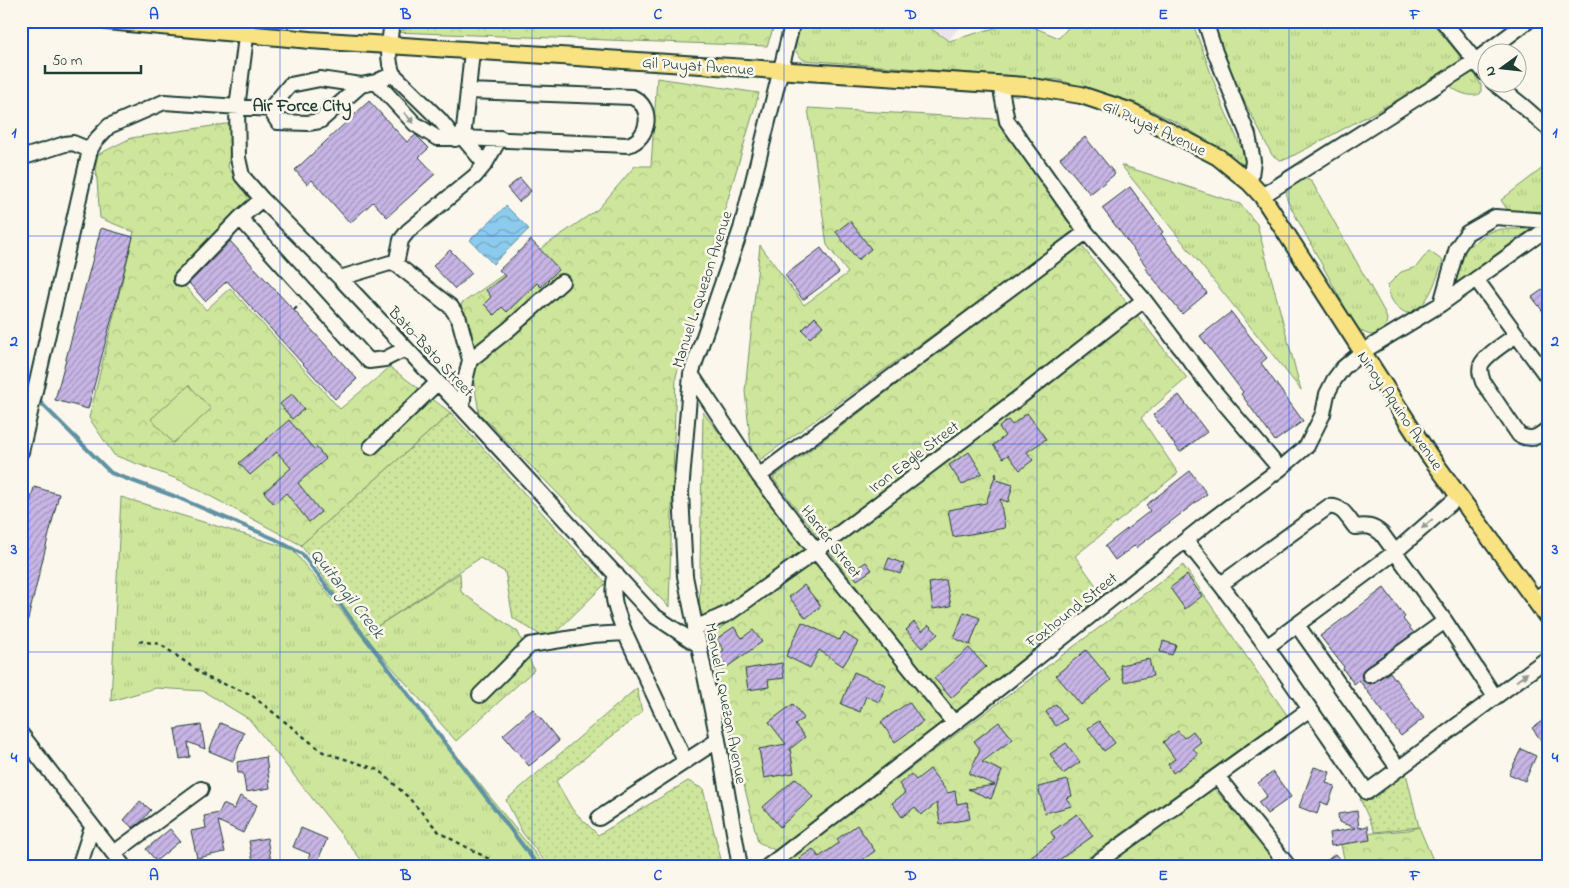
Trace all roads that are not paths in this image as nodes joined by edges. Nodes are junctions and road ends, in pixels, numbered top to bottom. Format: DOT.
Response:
graph roads {
  1 [pos="107,21"];
  2 [pos="392,21"];
  3 [pos="793,21"];
  4 [pos="1205,21"];
  5 [pos="1443,21"];
  6 [pos="1528,21"];
  7 [pos="248,28"];
  8 [pos="390,46"];
  9 [pos="472,51"];
  10 [pos="1475,61"];
  11 [pos="780,70"];
  12 [pos="393,74"];
  13 [pos="376,82"];
  14 [pos="1000,84"];
  15 [pos="362,85"];
  16 [pos="468,91"];
  17 [pos="1506,92"];
  18 [pos="237,108"];
  19 [pos="270,109"];
  20 [pos="1548,128"];
  21 [pos="459,138"];
  22 [pos="500,138"];
  23 [pos="90,150"];
  24 [pos="21,158"];
  25 [pos="485,164"];
  26 [pos="1250,183"];
  27 [pos="1262,196"];
  28 [pos="262,199"];
  29 [pos="240,218"];
  30 [pos="1548,221"];
  31 [pos="1548,228"];
  32 [pos="1086,232"];
  33 [pos="396,264"];
  34 [pos="340,278"];
  35 [pos="181,279"];
  36 [pos="1476,279"];
  37 [pos="562,282"];
  38 [pos="1144,300"];
  39 [pos="1441,304"];
  40 [pos="1516,335"];
  41 [pos="405,349"];
  42 [pos="1362,352"];
  43 [pos="470,360"];
  44 [pos="691,374"];
  45 [pos="1548,378"];
  46 [pos="437,383"];
  47 [pos="462,408"];
  48 [pos="1548,430"];
  49 [pos="371,447"];
  50 [pos="21,452"];
  51 [pos="1280,469"];
  52 [pos="759,476"];
  53 [pos="1459,496"];
  54 [pos="1186,541"];
  55 [pos="816,551"];
  56 [pos="1395,552"];
  57 [pos="616,574"];
  58 [pos="1221,584"];
  59 [pos="1548,590"];
  60 [pos="1534,600"];
  61 [pos="1548,618"];
  62 [pos="1445,621"];
  63 [pos="1297,625"];
  64 [pos="695,628"];
  65 [pos="625,633"];
  66 [pos="700,646"];
  67 [pos="1268,646"];
  68 [pos="1548,658"];
  69 [pos="1370,675"];
  70 [pos="480,695"];
  71 [pos="1496,697"];
  72 [pos="1310,709"];
  73 [pos="954,723"];
  74 [pos="21,734"];
  75 [pos="718,740"];
  76 [pos="685,761"];
  77 [pos="1398,768"];
  78 [pos="1217,776"];
  79 [pos="201,789"];
  80 [pos="599,818"];
  81 [pos="92,827"];
  82 [pos="114,852"];
  83 [pos="79,867"];
  84 [pos="124,867"];
  85 [pos="740,867"];
  86 [pos="767,867"];
  87 [pos="1091,867"];
  88 [pos="1289,867"];
  1 -- 7 [label="main road, Gil Puyat Avenue"];
  2 -- 8 [label="street"];
  3 -- 11 [label="street, Manuel L. Quezon Avenue"];
  4 -- 26 [label="street"];
  5 -- 10 [label="street"];
  6 -- 10 [label="street"];
  7 -- 8 [label="main road, Gil Puyat Avenue"];
  7 -- 18 [label="street, Bato-Bato Street"];
  8 -- 9 [label="main road, Gil Puyat Avenue"];
  8 -- 12 [label="street"];
  9 -- 11 [label="main road, Gil Puyat Avenue"];
  9 -- 16 [label="street"];
  10 -- 27 [label="street"];
  11 -- 14 [label="main road, Gil Puyat Avenue"];
  11 -- 44 [label="street, Manuel L. Quezon Avenue"];
  12 -- 13 [label="street"];
  12 -- 21 [label="street"];
  13 -- 15 [label="street"];
  13 -- 21 [label="street, one-way"];
  14 -- 26 [label="main road, Gil Puyat Avenue"];
  14 -- 32 [label="street"];
  15 -- 19 [label="street"];
  15 -- 19 [label="street"];
  16 -- 21 [label="street"];
  16 -- 22 [label="street"];
  17 -- 20 [label="street"];
  18 -- 19 [label="street"];
  18 -- 23 [label="street"];
  18 -- 28 [label="street, Bato-Bato Street"];
  21 -- 22 [label="street"];
  21 -- 25 [label="street"];
  22 -- 25 [label="street"];
  23 -- 24 [label="street"];
  23 -- 50 [label="street"];
  25 -- 33 [label="street"];
  26 -- 27 [label="main road, Gil Puyat Avenue"];
  27 -- 42 [label="main road, Ninoy Aquino Avenue"];
  28 -- 29 [label="street"];
  28 -- 34 [label="street, Bato-Bato Street"];
  29 -- 35 [label="street"];
  29 -- 41 [label="street"];
  30 -- 39 [label="street"];
  31 -- 36 [label="street, Foxhound Street"];
  32 -- 38 [label="street"];
  32 -- 52 [label="street"];
  33 -- 34 [label="street"];
  33 -- 43 [label="street"];
  34 -- 41 [label="street, Bato-Bato Street"];
  36 -- 39 [label="street, Foxhound Street"];
  36 -- 40 [label="street"];
  37 -- 43 [label="street"];
  38 -- 51 [label="street"];
  38 -- 55 [label="street, Iron Eagle Street"];
  39 -- 42 [label="street, Foxhound Street"];
  40 -- 45 [label="street"];
  40 -- 48 [label="street"];
  41 -- 46 [label="street, Bato-Bato Street"];
  42 -- 51 [label="street, Foxhound Street"];
  42 -- 53 [label="main road, Ninoy Aquino Avenue"];
  43 -- 47 [label="street"];
  44 -- 52 [label="street, Harrier Street"];
  44 -- 64 [label="street, Manuel L. Quezon Avenue"];
  46 -- 47 [label="street, Bato-Bato Street"];
  46 -- 49 [label="street"];
  47 -- 57 [label="street, Bato-Bato Street"];
  51 -- 54 [label="street, Foxhound Street"];
  52 -- 55 [label="street, Harrier Street"];
  53 -- 56 [label="street, one-way"];
  53 -- 60 [label="main road, Ninoy Aquino Avenue"];
  54 -- 58 [label="street"];
  54 -- 73 [label="street, Foxhound Street"];
  55 -- 64 [label="street, Iron Eagle Street"];
  55 -- 73 [label="street, Harrier Street"];
  56 -- 58 [label="street"];
  56 -- 62 [label="street"];
  56 -- 63 [label="street"];
  57 -- 65 [label="street"];
  57 -- 66 [label="street, Bato-Bato Street"];
  58 -- 67 [label="street"];
  59 -- 60 [label="street"];
  60 -- 61 [label="main road, Ninoy Aquino Avenue"];
  62 -- 69 [label="street"];
  62 -- 71 [label="street"];
  63 -- 67 [label="street"];
  63 -- 77 [label="street"];
  64 -- 66 [label="street, Manuel L. Quezon Avenue"];
  65 -- 70 [label="street"];
  65 -- 76 [label="street"];
  66 -- 75 [label="street, Manuel L. Quezon Avenue"];
  67 -- 72 [label="street"];
  71 -- 68 [label="street, one-way"];
  71 -- 77 [label="street"];
  72 -- 77 [label="street"];
  72 -- 78 [label="street"];
  73 -- 86 [label="street, Foxhound Street"];
  74 -- 81 [label="street"];
  75 -- 76 [label="street"];
  75 -- 85 [label="street, Manuel L. Quezon Avenue"];
  76 -- 80 [label="street"];
  78 -- 87 [label="street"];
  78 -- 88 [label="street"];
  79 -- 82 [label="street"];
  81 -- 82 [label="street"];
  81 -- 83 [label="street"];
  82 -- 84 [label="street"];
}
